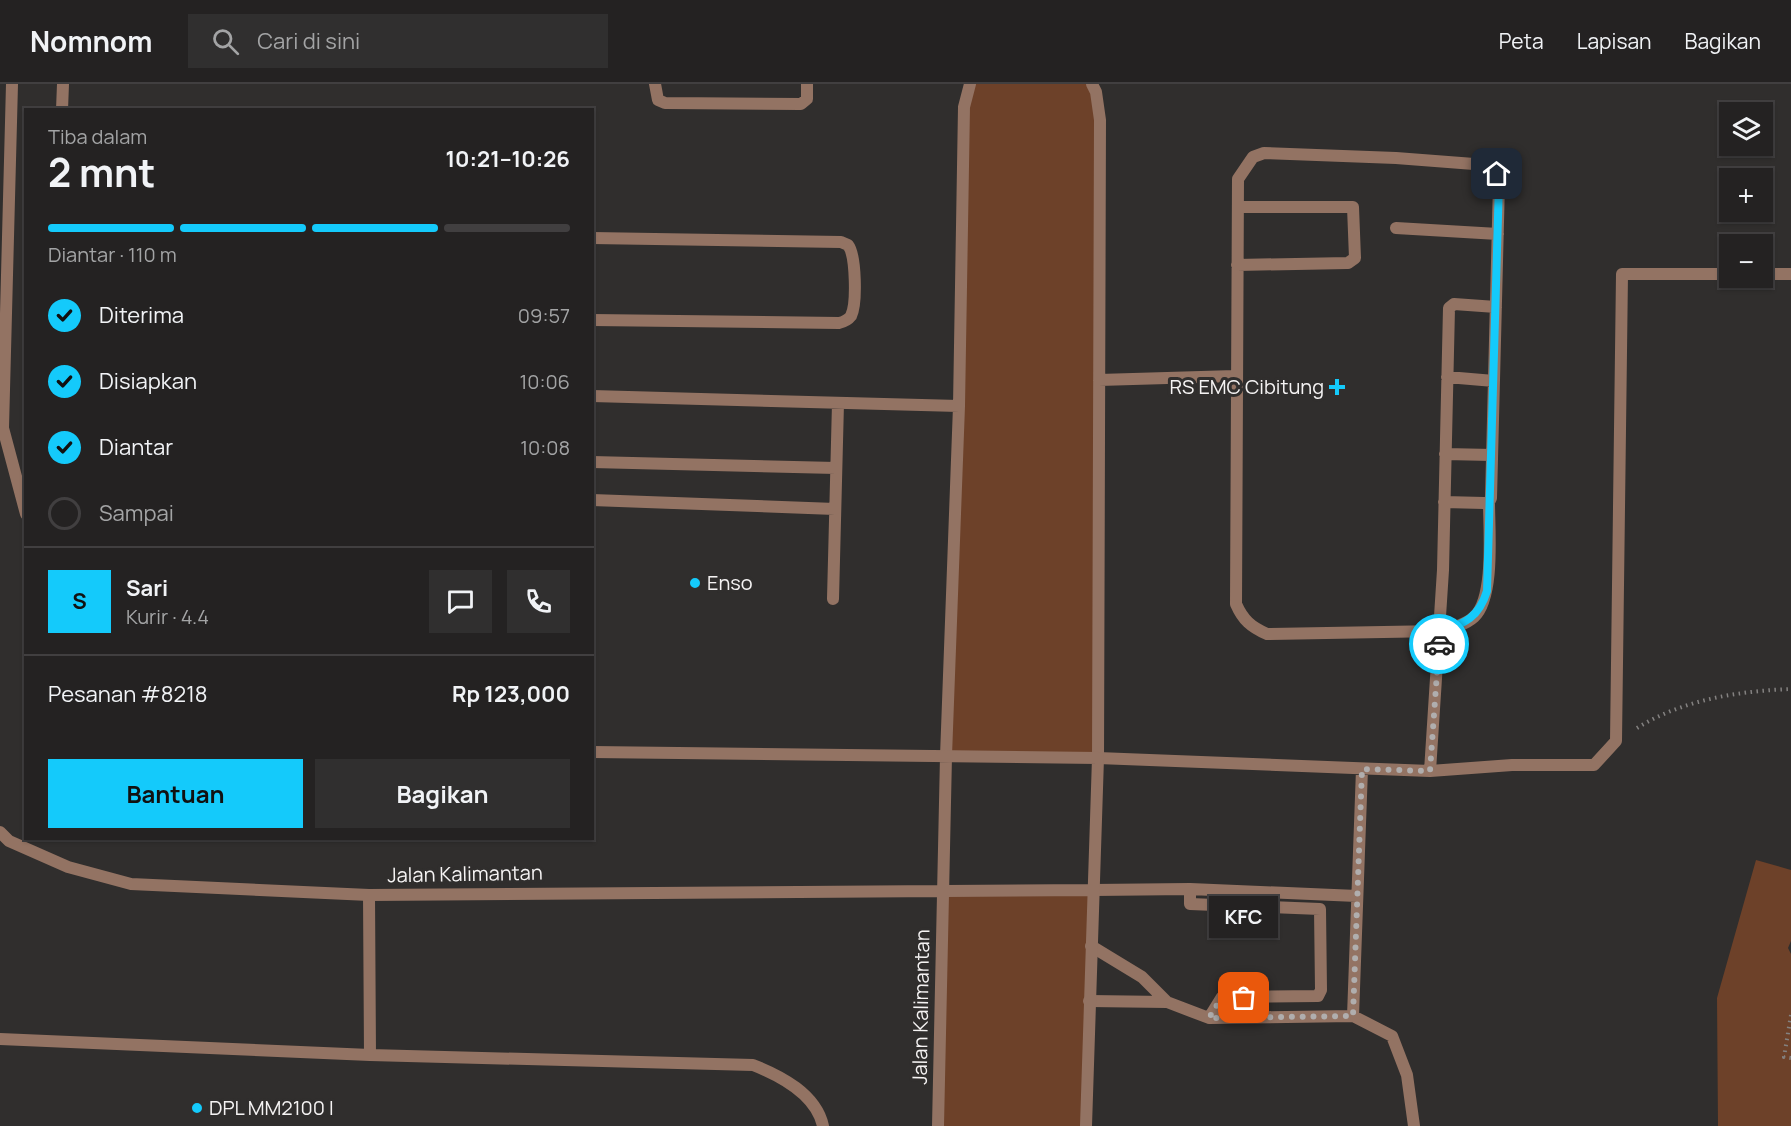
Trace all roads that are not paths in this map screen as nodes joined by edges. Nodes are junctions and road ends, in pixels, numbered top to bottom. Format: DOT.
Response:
graph roads {
  1 [pos="12,84"];
  2 [pos="63,84"];
  3 [pos="655,84"];
  4 [pos="807,84"];
  5 [pos="970,84"];
  6 [pos="1092,84"];
  7 [pos="62,108"];
  8 [pos="1238,207"];
  9 [pos="1396,228"];
  10 [pos="1498,234"];
  11 [pos="594,238"];
  12 [pos="1237,265"];
  13 [pos="1719,274"];
  14 [pos="1773,274"];
  15 [pos="1791,274"];
  16 [pos="1496,307"];
  17 [pos="594,320"];
  18 [pos="1235,376"];
  19 [pos="1447,377"];
  20 [pos="1099,380"];
  21 [pos="1494,381"];
  22 [pos="594,396"];
  23 [pos="837,403"];
  24 [pos="959,406"];
  25 [pos="1445,454"];
  26 [pos="1492,455"];
  27 [pos="594,462"];
  28 [pos="836,468"];
  29 [pos="594,500"];
  30 [pos="1444,502"];
  31 [pos="1489,502"];
  32 [pos="24,507"];
  33 [pos="835,509"];
  34 [pos="832,599"];
  35 [pos="1440,631"];
  36 [pos="594,752"];
  37 [pos="946,756"];
  38 [pos="1098,758"];
  39 [pos="1362,769"];
  40 [pos="1430,771"];
  41 [pos="0,832"];
  42 [pos="943,889"];
  43 [pos="1190,889"];
  44 [pos="1093,890"];
  45 [pos="369,895"];
  46 [pos="1357,896"];
  47 [pos="1091,946"];
  48 [pos="1089,1001"];
  49 [pos="1167,1002"];
  50 [pos="1353,1016"];
  51 [pos="1209,1018"];
  52 [pos="0,1040"];
  53 [pos="370,1055"];
  54 [pos="823,1126"];
  55 [pos="938,1126"];
  56 [pos="1086,1126"];
  57 [pos="1413,1126"];
  1 -- 32 [label="street"];
  2 -- 7 [label="street"];
  3 -- 4 [label="street"];
  5 -- 24 [label="street, Jalan Kalimantan"];
  6 -- 20 [label="street"];
  8 -- 10 [label="street"];
  8 -- 12 [label="street"];
  8 -- 12 [label="street"];
  9 -- 10 [label="street"];
  10 -- 16 [label="street"];
  11 -- 17 [label="street"];
  12 -- 18 [label="street"];
  13 -- 40 [label="street"];
  14 -- 15 [label="street"];
  16 -- 19 [label="street"];
  16 -- 21 [label="street"];
  18 -- 20 [label="street"];
  18 -- 35 [label="street"];
  19 -- 21 [label="street"];
  19 -- 25 [label="street"];
  20 -- 38 [label="street"];
  21 -- 26 [label="street"];
  22 -- 23 [label="street"];
  23 -- 24 [label="street"];
  23 -- 28 [label="street"];
  24 -- 37 [label="street, Jalan Kalimantan"];
  25 -- 26 [label="street"];
  25 -- 30 [label="street"];
  26 -- 31 [label="street"];
  27 -- 28 [label="street"];
  28 -- 33 [label="street"];
  29 -- 33 [label="street"];
  30 -- 31 [label="street"];
  30 -- 35 [label="street"];
  31 -- 35 [label="street"];
  33 -- 34 [label="street"];
  35 -- 40 [label="street"];
  36 -- 37 [label="street"];
  37 -- 38 [label="street"];
  37 -- 42 [label="street, Jalan Kalimantan"];
  38 -- 39 [label="street"];
  38 -- 44 [label="street"];
  39 -- 40 [label="street"];
  39 -- 46 [label="street"];
  41 -- 45 [label="street, Jalan Kalimantan"];
  42 -- 44 [label="street, Jalan Kalimantan"];
  42 -- 45 [label="street, Jalan Kalimantan"];
  42 -- 55 [label="street, Jalan Kalimantan"];
  43 -- 44 [label="street, Jalan Kalimantan"];
  43 -- 46 [label="street, Jalan Kalimantan"];
  43 -- 51 [label="street"];
  44 -- 47 [label="street"];
  45 -- 53 [label="street"];
  46 -- 50 [label="street"];
  47 -- 48 [label="street"];
  47 -- 49 [label="street"];
  48 -- 49 [label="street"];
  48 -- 56 [label="street"];
  49 -- 51 [label="street"];
  50 -- 51 [label="street"];
  50 -- 57 [label="street"];
  52 -- 53 [label="street"];
  53 -- 54 [label="street"];
}
